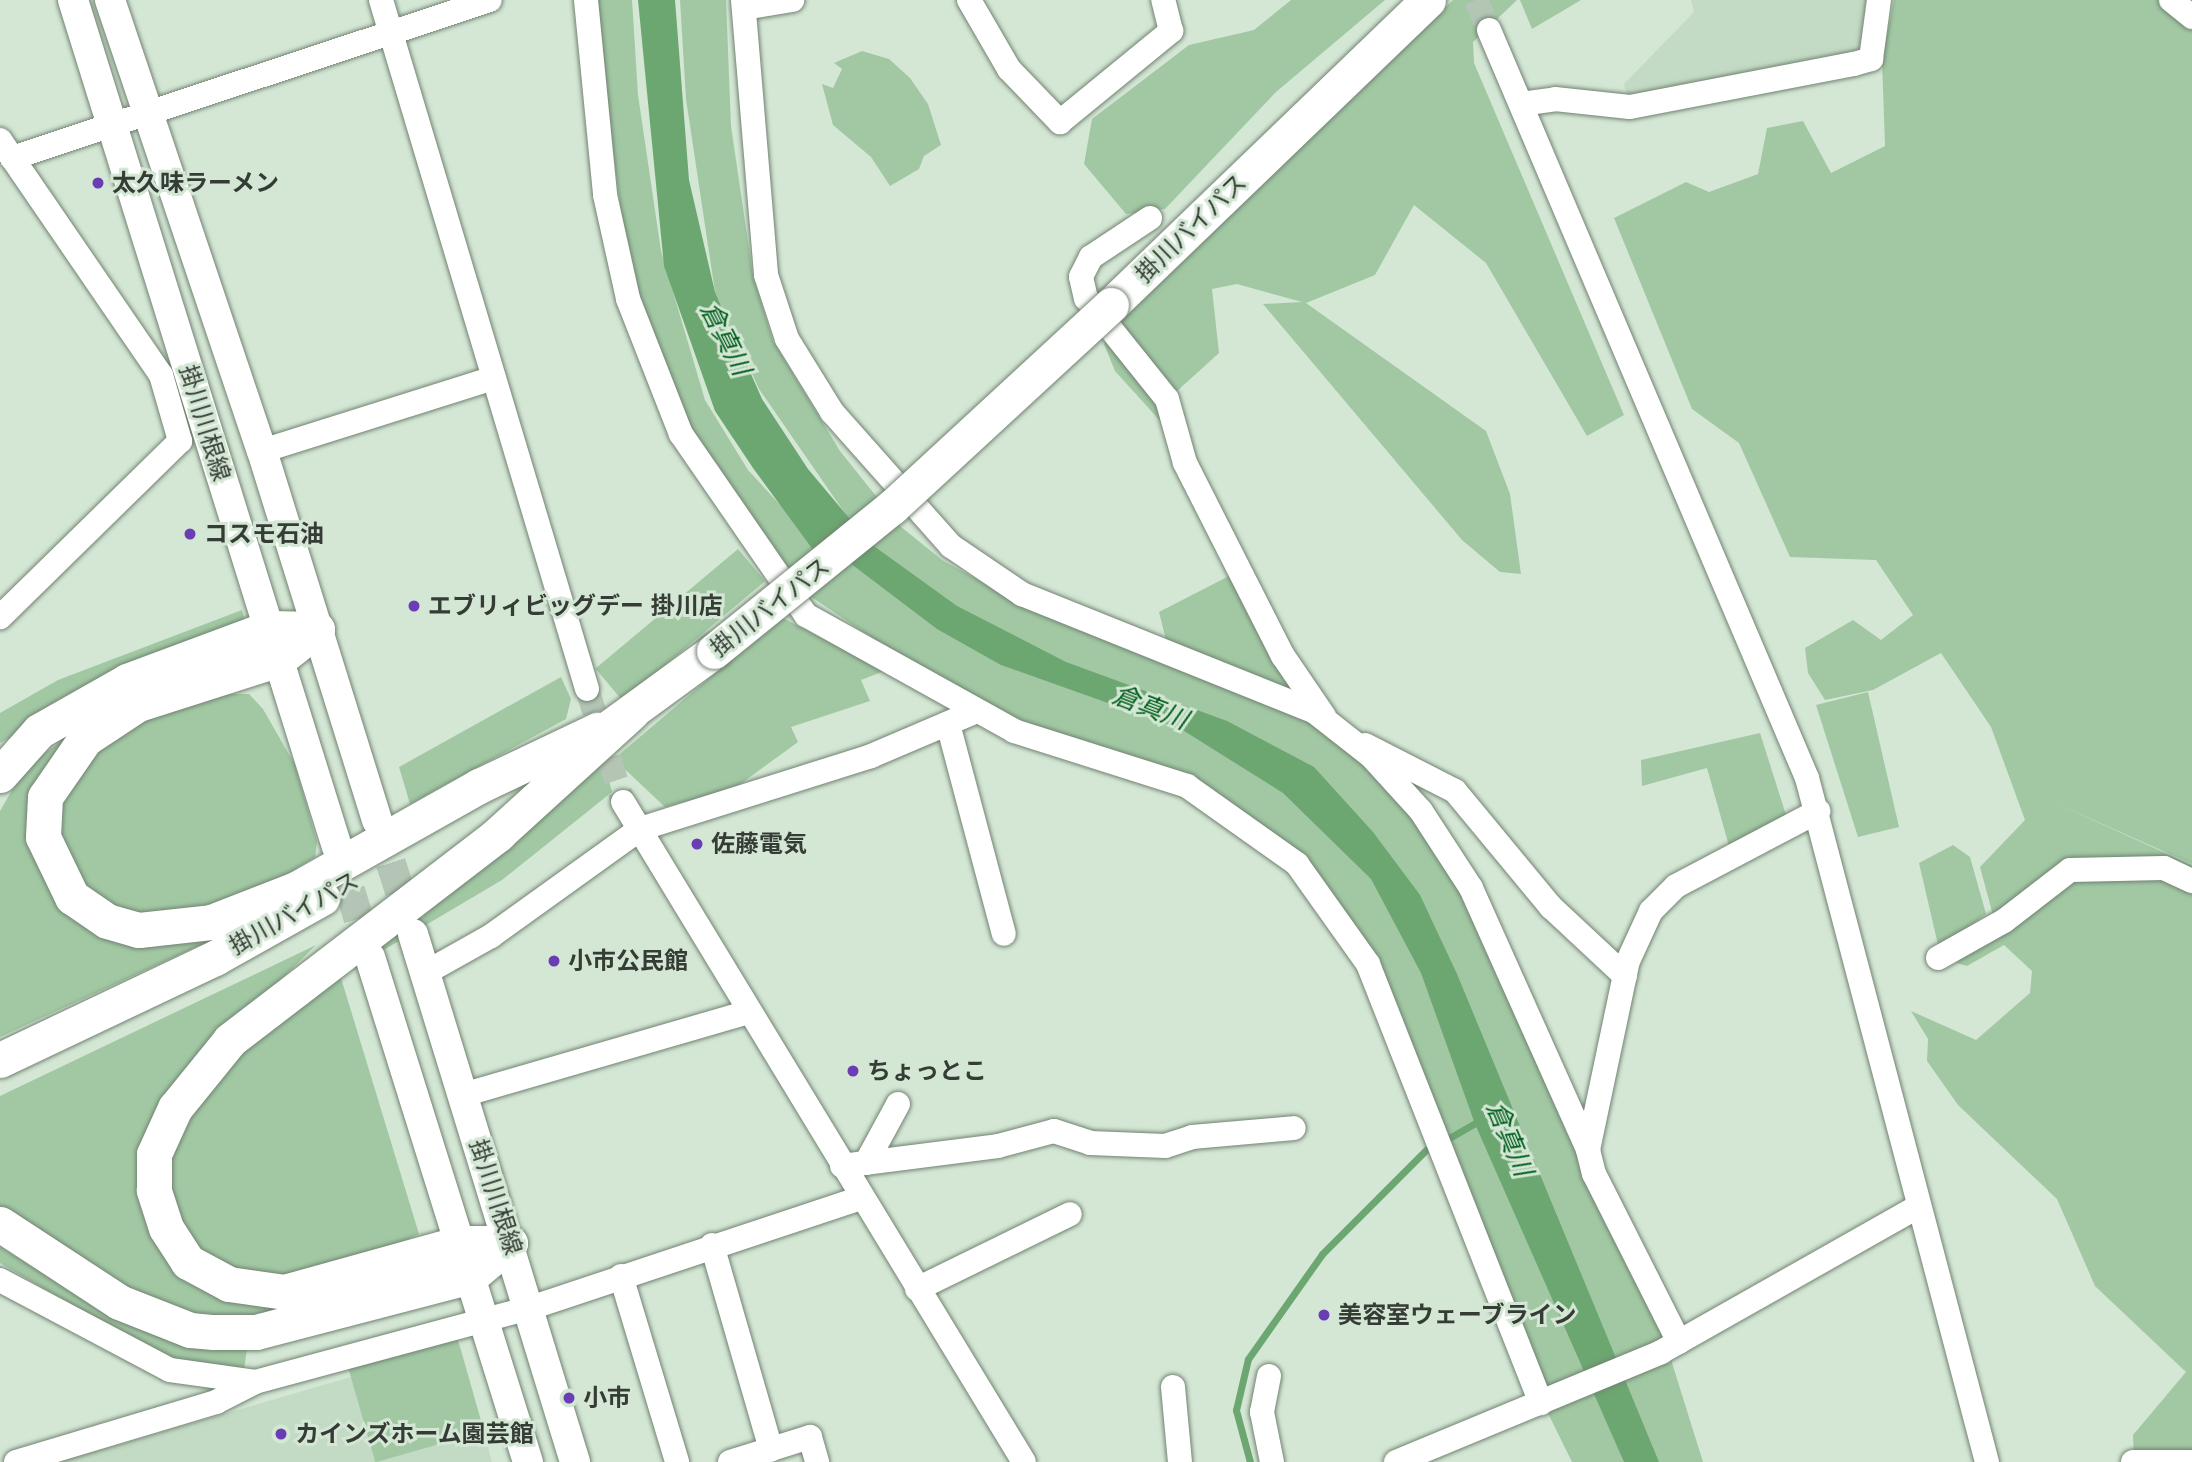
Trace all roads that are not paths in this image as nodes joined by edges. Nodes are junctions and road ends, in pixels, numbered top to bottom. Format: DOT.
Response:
graph roads {
  1 [pos="73,0"];
  2 [pos="110,0"];
  3 [pos="381,0"];
  4 [pos="490,0"];
  5 [pos="586,0"];
  6 [pos="792,0"];
  7 [pos="970,0"];
  8 [pos="1163,0"];
  9 [pos="1428,0"];
  10 [pos="1879,0"];
  11 [pos="2171,0"];
  12 [pos="743,4"];
  13 [pos="2192,17"];
  14 [pos="1489,30"];
  15 [pos="391,34"];
  16 [pos="1521,104"];
  17 [pos="146,112"];
  18 [pos="111,124"];
  19 [pos="6,149"];
  20 [pos="1150,218"];
  21 [pos="494,378"];
  22 [pos="262,451"];
  23 [pos="0,617"];
  24 [pos="317,629"];
  25 [pos="274,644"];
  26 [pos="587,689"];
  27 [pos="974,712"];
  28 [pos="631,713"];
  29 [pos="948,724"];
  30 [pos="1338,730"];
  31 [pos="0,775"];
  32 [pos="623,802"];
  33 [pos="1818,811"];
  34 [pos="376,820"];
  35 [pos="640,829"];
  36 [pos="337,847"];
  37 [pos="2192,881"];
  38 [pos="413,934"];
  39 [pos="1004,934"];
  40 [pos="370,957"];
  41 [pos="1938,958"];
  42 [pos="425,973"];
  43 [pos="1625,976"];
  44 [pos="749,1012"];
  45 [pos="0,1059"];
  46 [pos="463,1095"];
  47 [pos="898,1104"];
  48 [pos="1294,1128"];
  49 [pos="1588,1150"];
  50 [pos="854,1165"];
  51 [pos="861,1198"];
  52 [pos="1919,1206"];
  53 [pos="1070,1214"];
  54 [pos="0,1224"];
  55 [pos="460,1243"];
  56 [pos="510,1243"];
  57 [pos="712,1245"];
  58 [pos="471,1276"];
  59 [pos="621,1276"];
  60 [pos="0,1280"];
  61 [pos="917,1289"];
  62 [pos="530,1308"];
  63 [pos="483,1320"];
  64 [pos="1670,1347"];
  65 [pos="1269,1376"];
  66 [pos="255,1382"];
  67 [pos="1174,1387"];
  68 [pos="1545,1401"];
  69 [pos="771,1450"];
  70 [pos="16,1462"];
  71 [pos="528,1462"];
  72 [pos="575,1462"];
  73 [pos="677,1462"];
  74 [pos="730,1462"];
  75 [pos="817,1462"];
  76 [pos="1024,1462"];
  77 [pos="1180,1462"];
  78 [pos="1272,1462"];
  79 [pos="1396,1462"];
  80 [pos="1987,1462"];
  81 [pos="2133,1462"];
  82 [pos="2192,1462"];
  1 -- 18 [label="main road, 掛川川根線"];
  2 -- 17 [label="main road, 掛川川根線"];
  3 -- 15 [label="street"];
  4 -- 15 [label="street"];
  5 -- 27 [label="street"];
  6 -- 12 [label="street"];
  7 -- 8 [label="street"];
  9 -- 28 [label="highway, 掛川バイパス, bridge"];
  10 -- 16 [label="street"];
  11 -- 13 [label="street"];
  12 -- 30 [label="street"];
  14 -- 16 [label="street"];
  15 -- 17 [label="street"];
  15 -- 21 [label="street"];
  16 -- 33 [label="street"];
  17 -- 18 [label="street"];
  17 -- 22 [label="main road, 掛川川根線"];
  18 -- 19 [label="street"];
  18 -- 25 [label="main road, 掛川川根線"];
  19 -- 23 [label="street"];
  20 -- 30 [label="street"];
  21 -- 22 [label="street"];
  21 -- 26 [label="street"];
  22 -- 24 [label="main road, 掛川川根線"];
  24 -- 25 [label="highway"];
  24 -- 34 [label="main road, 掛川川根線"];
  25 -- 28 [label="highway"];
  25 -- 31 [label="highway"];
  25 -- 36 [label="main road, 掛川川根線"];
  27 -- 29 [label="street"];
  27 -- 68 [label="street"];
  28 -- 45 [label="highway, 掛川バイパス"];
  28 -- 55 [label="highway"];
  29 -- 35 [label="street"];
  29 -- 39 [label="street"];
  30 -- 43 [label="street"];
  30 -- 49 [label="street"];
  32 -- 35 [label="street"];
  33 -- 43 [label="street"];
  33 -- 52 [label="street"];
  35 -- 42 [label="street"];
  35 -- 44 [label="street"];
  37 -- 41 [label="street"];
  38 -- 42 [label="main road, 掛川川根線"];
  40 -- 55 [label="main road, 掛川川根線"];
  42 -- 46 [label="main road, 掛川川根線"];
  43 -- 49 [label="street"];
  44 -- 46 [label="street"];
  44 -- 50 [label="street"];
  46 -- 56 [label="main road, 掛川川根線"];
  47 -- 50 [label="street"];
  48 -- 50 [label="street"];
  49 -- 64 [label="street"];
  50 -- 51 [label="street"];
  51 -- 57 [label="street"];
  51 -- 61 [label="street"];
  52 -- 64 [label="street"];
  52 -- 80 [label="street"];
  53 -- 61 [label="street"];
  54 -- 58 [label="highway"];
  55 -- 56 [label="highway"];
  55 -- 58 [label="main road, 掛川川根線"];
  56 -- 58 [label="highway"];
  56 -- 62 [label="main road, 掛川川根線"];
  57 -- 59 [label="street"];
  57 -- 69 [label="street"];
  58 -- 63 [label="main road, 掛川川根線"];
  59 -- 62 [label="street"];
  59 -- 73 [label="street"];
  60 -- 66 [label="street"];
  61 -- 76 [label="street"];
  62 -- 63 [label="street"];
  62 -- 72 [label="main road, 掛川川根線"];
  63 -- 66 [label="street"];
  63 -- 71 [label="main road, 掛川川根線"];
  64 -- 68 [label="street"];
  65 -- 78 [label="street"];
  66 -- 70 [label="street"];
  67 -- 77 [label="street"];
  68 -- 79 [label="street"];
  69 -- 74 [label="street"];
  69 -- 75 [label="street"];
  81 -- 82 [label="street"];
}
